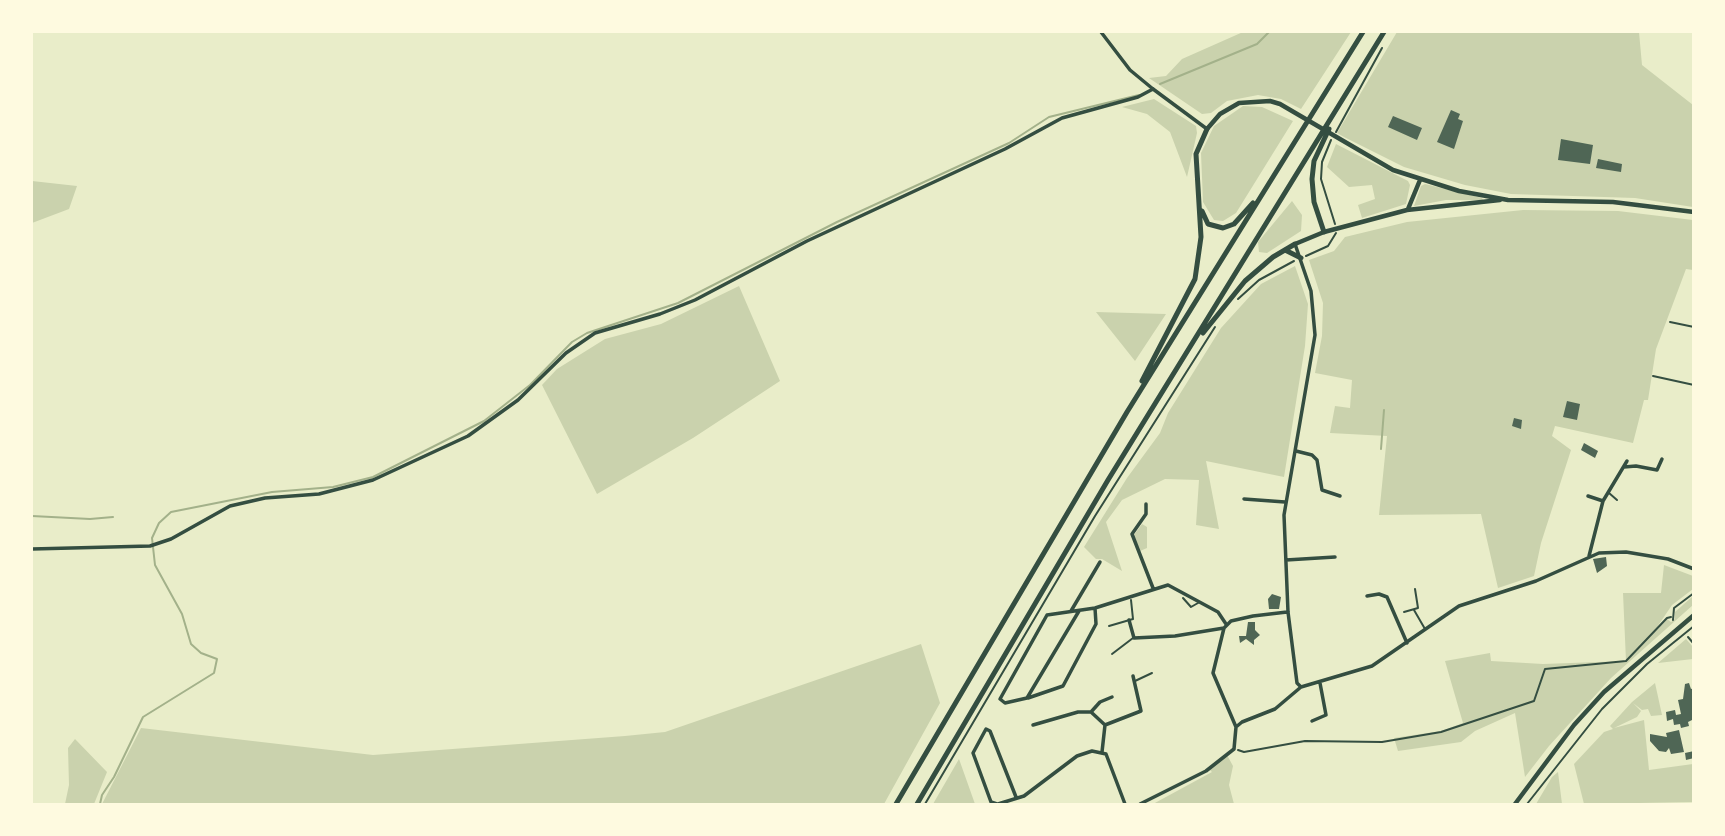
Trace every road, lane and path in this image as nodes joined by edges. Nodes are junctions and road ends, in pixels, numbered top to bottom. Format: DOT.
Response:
graph roads {
  1 [pos="1101,32"];
  2 [pos="1363,32"];
  3 [pos="1384,32"];
  4 [pos="1385,41"];
  5 [pos="1153,89"];
  6 [pos="1341,104"];
  7 [pos="1207,129"];
  8 [pos="1420,180"];
  9 [pos="1268,184"];
  10 [pos="1508,200"];
  11 [pos="1200,201"];
  12 [pos="1407,210"];
  13 [pos="1693,212"];
  14 [pos="1335,225"];
  15 [pos="1324,232"];
  16 [pos="1336,233"];
  17 [pos="1295,244"];
  18 [pos="1284,250"];
  19 [pos="1300,258"];
  20 [pos="1233,303"];
  21 [pos="1220,321"];
  22 [pos="1670,322"];
  23 [pos="1693,327"];
  24 [pos="1184,356"];
  25 [pos="1653,376"];
  26 [pos="1693,385"];
  27 [pos="1127,412"];
  28 [pos="1296,451"];
  29 [pos="1662,459"];
  30 [pos="1627,461"];
  31 [pos="1624,467"];
  32 [pos="1609,492"];
  33 [pos="1340,496"];
  34 [pos="1588,496"];
  35 [pos="1244,499"];
  36 [pos="1617,499"];
  37 [pos="1603,501"];
  38 [pos="1286,502"];
  39 [pos="1146,504"];
  40 [pos="32,549"];
  41 [pos="1589,556"];
  42 [pos="1335,557"];
  43 [pos="1286,560"];
  44 [pos="1100,562"];
  45 [pos="1693,569"];
  46 [pos="1153,588"];
  47 [pos="1415,589"];
  48 [pos="1693,593"];
  49 [pos="1367,596"];
  50 [pos="1183,598"];
  51 [pos="1131,600"];
  52 [pos="1199,603"];
  53 [pos="1095,608"];
  54 [pos="1414,610"];
  55 [pos="1071,611"];
  56 [pos="1079,611"];
  57 [pos="1288,612"];
  58 [pos="1404,612"];
  59 [pos="1693,615"];
  60 [pos="1129,620"];
  61 [pos="1109,626"];
  62 [pos="1225,626"];
  63 [pos="1693,626"];
  64 [pos="1425,630"];
  65 [pos="1688,637"];
  66 [pos="1134,638"];
  67 [pos="1407,643"];
  68 [pos="1693,644"];
  69 [pos="1112,654"];
  70 [pos="1152,673"];
  71 [pos="1134,679"];
  72 [pos="1320,683"];
  73 [pos="1301,687"];
  74 [pos="1112,697"];
  75 [pos="1027,698"];
  76 [pos="1091,712"];
  77 [pos="1312,721"];
  78 [pos="1033,725"];
  79 [pos="1105,725"];
  80 [pos="1236,727"];
  81 [pos="1234,749"];
  82 [pos="1102,752"];
  83 [pos="1016,797"];
  84 [pos="895,804"];
  85 [pos="917,804"];
  86 [pos="925,804"];
  87 [pos="997,804"];
  88 [pos="1125,804"];
  89 [pos="1140,804"];
  90 [pos="1515,804"];
  91 [pos="1527,804"];
  1 -- 5 [label="street"];
  2 -- 9 [label="highway"];
  3 -- 6 [label="highway"];
  4 -- 14 [label="path"];
  5 -- 7 [label="street"];
  5 -- 40 [label="street"];
  6 -- 15 [label="highway"];
  6 -- 24 [label="highway"];
  7 -- 8 [label="main road"];
  7 -- 11 [label="highway"];
  8 -- 10 [label="main road"];
  8 -- 12 [label="main road"];
  9 -- 11 [label="highway"];
  9 -- 27 [label="highway"];
  10 -- 12 [label="main road"];
  10 -- 13 [label="main road"];
  11 -- 27 [label="highway"];
  12 -- 15 [label="main road"];
  15 -- 17 [label="main road"];
  16 -- 19 [label="path"];
  17 -- 18 [label="highway"];
  17 -- 19 [label="street"];
  18 -- 19 [label="highway"];
  18 -- 24 [label="highway"];
  19 -- 20 [label="path"];
  19 -- 28 [label="street"];
  21 -- 86 [label="path"];
  22 -- 23 [label="path"];
  24 -- 85 [label="highway"];
  25 -- 26 [label="path"];
  27 -- 84 [label="highway"];
  28 -- 33 [label="street"];
  28 -- 38 [label="street"];
  29 -- 31 [label="street"];
  30 -- 31 [label="street"];
  31 -- 32 [label="street"];
  32 -- 36 [label="lane"];
  32 -- 37 [label="street"];
  34 -- 37 [label="street"];
  35 -- 38 [label="street"];
  37 -- 41 [label="street"];
  38 -- 43 [label="street"];
  39 -- 46 [label="street"];
  41 -- 45 [label="street"];
  41 -- 64 [label="street"];
  42 -- 43 [label="street"];
  43 -- 57 [label="street"];
  44 -- 55 [label="street"];
  46 -- 52 [label="street"];
  46 -- 53 [label="street"];
  47 -- 54 [label="lane"];
  48 -- 81 [label="path"];
  49 -- 67 [label="street"];
  50 -- 52 [label="lane"];
  51 -- 60 [label="lane"];
  52 -- 62 [label="street"];
  53 -- 56 [label="street"];
  53 -- 75 [label="street"];
  54 -- 58 [label="lane"];
  54 -- 64 [label="lane"];
  55 -- 56 [label="street"];
  55 -- 75 [label="street"];
  56 -- 75 [label="street"];
  57 -- 62 [label="street"];
  57 -- 73 [label="street"];
  59 -- 90 [label="main road"];
  60 -- 61 [label="lane"];
  60 -- 66 [label="street"];
  62 -- 66 [label="street"];
  62 -- 80 [label="street"];
  63 -- 91 [label="path"];
  64 -- 67 [label="street"];
  65 -- 68 [label="path"];
  66 -- 69 [label="lane"];
  67 -- 72 [label="street"];
  70 -- 71 [label="lane"];
  71 -- 79 [label="street"];
  72 -- 73 [label="street"];
  72 -- 77 [label="street"];
  73 -- 80 [label="street"];
  74 -- 76 [label="street"];
  76 -- 78 [label="street"];
  76 -- 79 [label="street"];
  79 -- 82 [label="street"];
  80 -- 81 [label="street"];
  81 -- 89 [label="street"];
  82 -- 83 [label="street"];
  82 -- 88 [label="street"];
  83 -- 87 [label="street"];
  83 -- 87 [label="street"];
}
